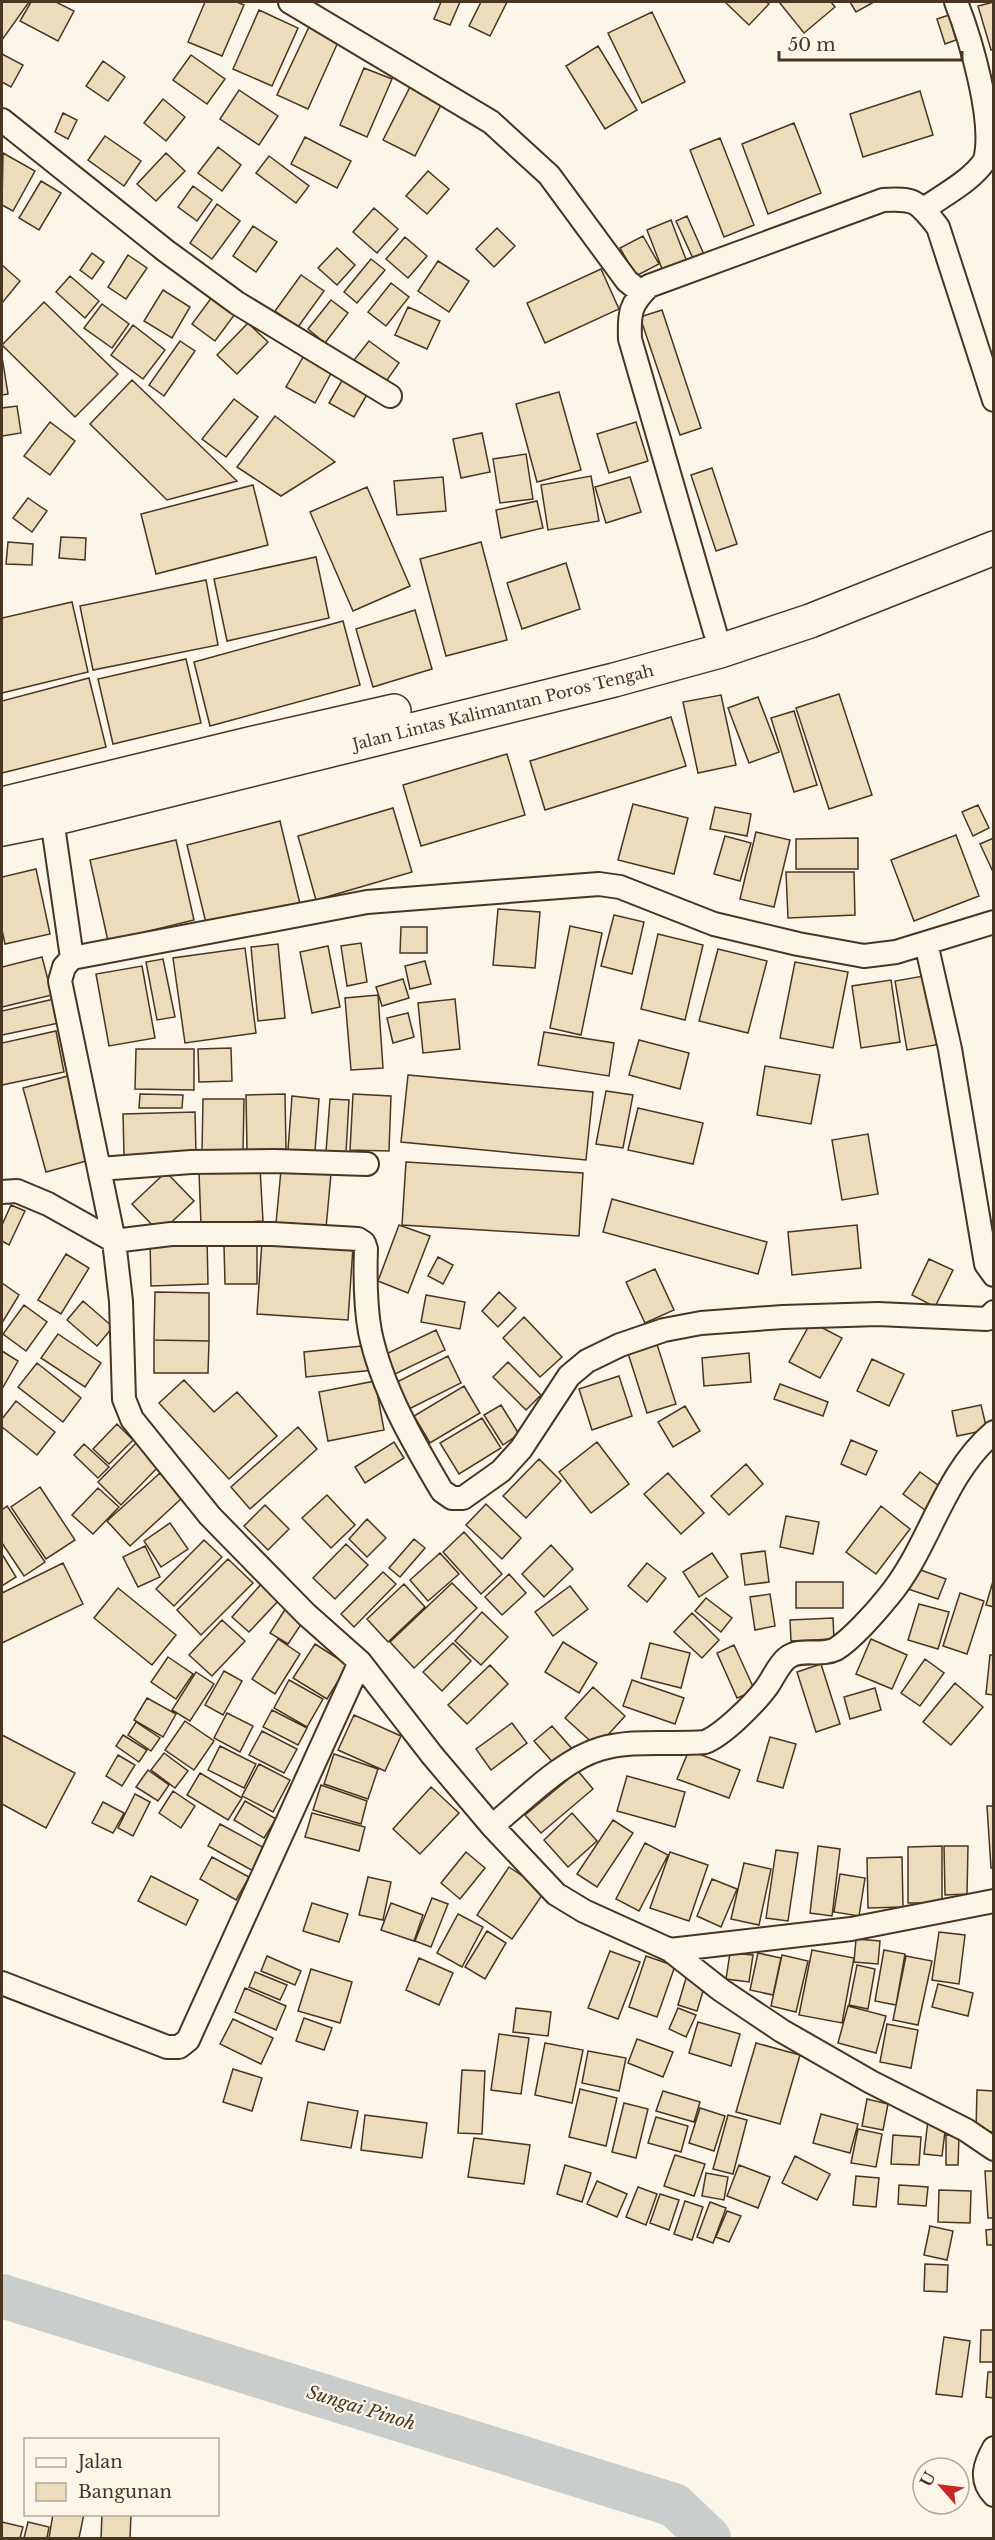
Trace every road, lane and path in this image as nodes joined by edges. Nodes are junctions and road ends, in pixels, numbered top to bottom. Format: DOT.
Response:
graph roads {
  1 [pos="290,2"];
  2 [pos="956,2"];
  3 [pos="2,120"];
  4 [pos="989,161"];
  5 [pos="924,209"];
  6 [pos="642,292"];
  7 [pos="390,396"];
  8 [pos="993,400"];
  9 [pos="993,528"];
  10 [pos="993,548"];
  11 [pos="715,632"];
  12 [pos="2,804"];
  13 [pos="51,819"];
  14 [pos="2,829"];
  15 [pos="993,922"];
  16 [pos="926,943"];
  17 [pos="72,958"];
  18 [pos="367,1164"];
  19 [pos="99,1169"];
  20 [pos="2,1192"];
  21 [pos="114,1240"];
  22 [pos="993,1275"];
  23 [pos="993,1312"];
  24 [pos="993,1432"];
  25 [pos="360,1662"];
  26 [pos="492,1826"];
  27 [pos="993,1900"];
  28 [pos="670,1950"];
  29 [pos="2,1983"];
  30 [pos="993,2149"];
  31 [pos="993,2448"];
  32 [pos="993,2495"];
  1 -- 6 [label="street"];
  2 -- 4 [label="street"];
  3 -- 7 [label="street"];
  4 -- 5 [label="street"];
  5 -- 6 [label="street"];
  5 -- 8 [label="street"];
  6 -- 11 [label="street"];
  9 -- 11 [label="main road, Jalan Lintas Kalimantan Poros Tengah"];
  10 -- 13 [label="main road, Jalan Lintas Kalimantan Poros Tengah"];
  11 -- 12 [label="main road, Jalan Lintas Kalimantan Poros Tengah"];
  13 -- 14 [label="main road, Jalan Lintas Kalimantan Poros Tengah"];
  13 -- 17 [label="street"];
  15 -- 16 [label="street"];
  16 -- 17 [label="street"];
  16 -- 22 [label="street"];
  17 -- 19 [label="street"];
  18 -- 19 [label="street"];
  19 -- 21 [label="street"];
  20 -- 21 [label="street"];
  21 -- 23 [label="street"];
  21 -- 25 [label="street"];
  24 -- 26 [label="street"];
  25 -- 26 [label="street"];
  25 -- 29 [label="street"];
  26 -- 28 [label="street"];
  27 -- 28 [label="street"];
  28 -- 30 [label="street"];
  31 -- 32 [label="street"];
}
